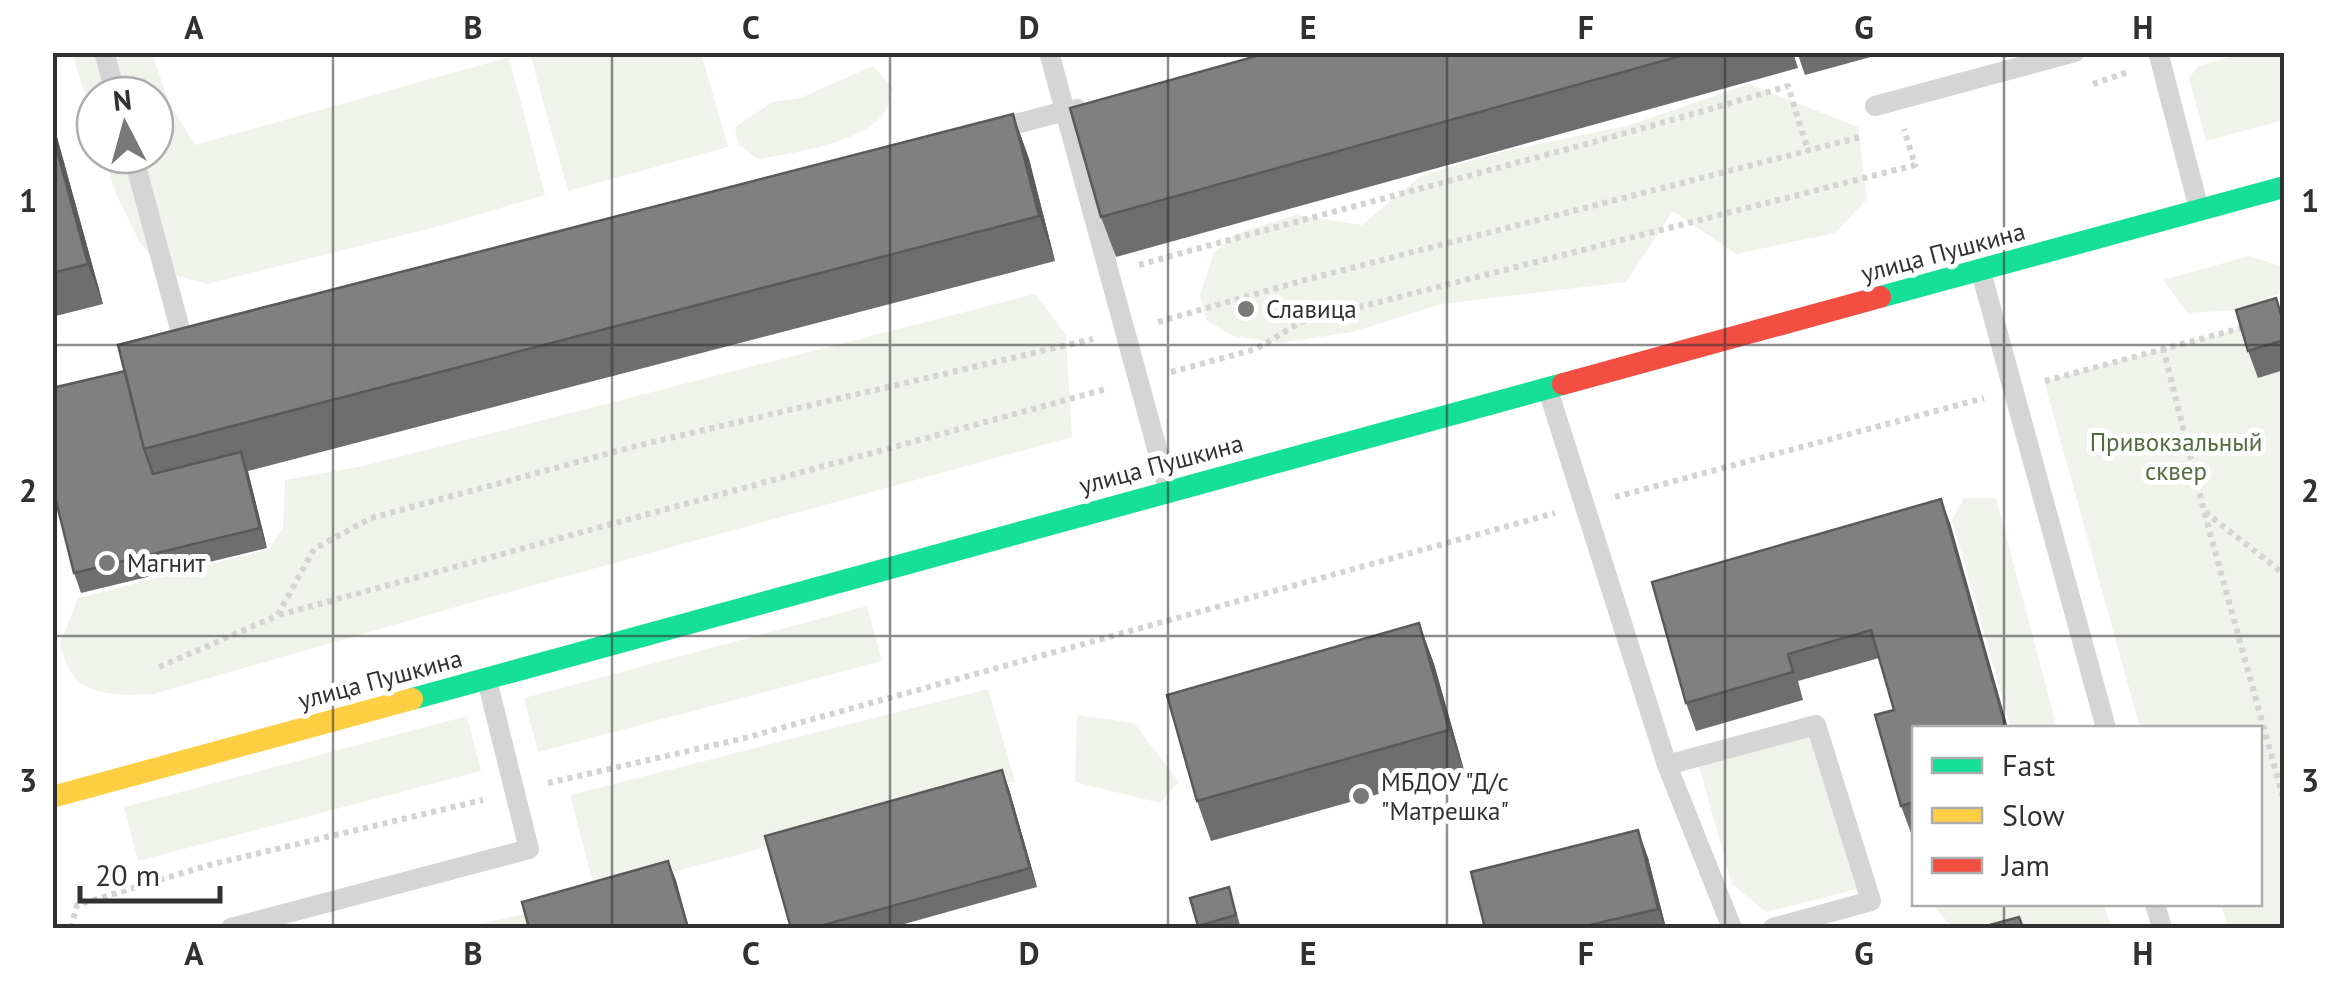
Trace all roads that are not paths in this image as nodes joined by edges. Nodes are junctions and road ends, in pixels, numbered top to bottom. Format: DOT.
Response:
graph roads {
  1 [pos="1049,52"];
  2 [pos="2075,52"];
  3 [pos="2158,52"];
  4 [pos="1093,104"];
  5 [pos="1876,106"];
  6 [pos="1066,112"];
  7 [pos="970,136"];
  8 [pos="138,175"];
  9 [pos="2284,187"];
  10 [pos="2200,210"];
  11 [pos="1980,270"];
  12 [pos="222,330"];
  13 [pos="1548,388"];
  14 [pos="1168,490"];
  15 [pos="486,678"];
  16 [pos="2105,726"];
  17 [pos="1667,765"];
  18 [pos="52,797"];
  19 [pos="231,928"];
  20 [pos="1732,928"];
  21 [pos="1774,928"];
  1 -- 6 [label="lane"];
  2 -- 5 [label="lane"];
  3 -- 10 [label="lane"];
  4 -- 6 [label="lane"];
  6 -- 7 [label="lane"];
  6 -- 14 [label="lane"];
  8 -- 12 [label="lane"];
  9 -- 10 [label="main road, улица Пушкина"];
  10 -- 11 [label="main road, улица Пушкина"];
  11 -- 13 [label="main road, улица Пушкина"];
  11 -- 16 [label="lane"];
  13 -- 14 [label="main road, улица Пушкина"];
  13 -- 17 [label="lane"];
  14 -- 15 [label="main road, улица Пушкина"];
  15 -- 18 [label="main road, улица Пушкина"];
  15 -- 19 [label="lane"];
  17 -- 20 [label="lane"];
  17 -- 21 [label="lane"];
}
